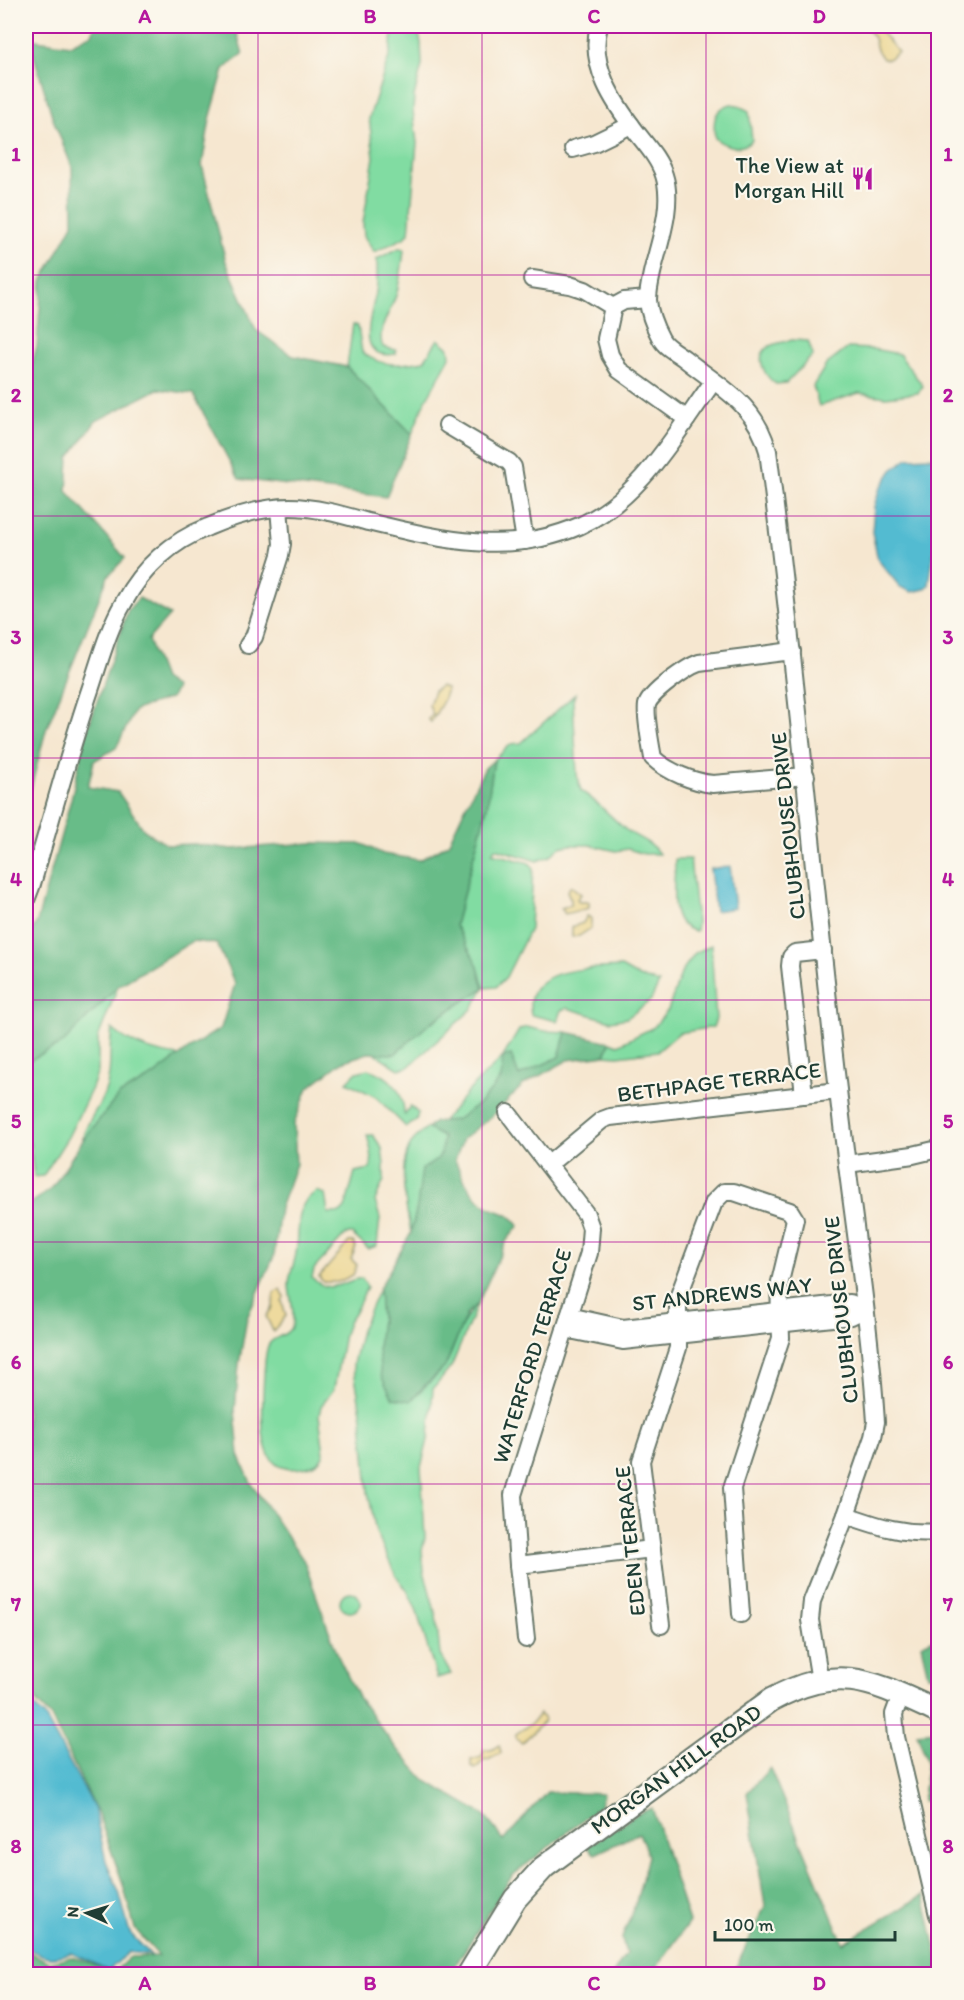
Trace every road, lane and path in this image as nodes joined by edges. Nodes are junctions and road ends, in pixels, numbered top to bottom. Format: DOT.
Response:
graph roads {
  1 [pos="599,26"];
  2 [pos="631,125"];
  3 [pos="573,149"];
  4 [pos="531,279"];
  5 [pos="648,299"];
  6 [pos="613,307"];
  7 [pos="713,382"];
  8 [pos="687,418"];
  9 [pos="447,425"];
  10 [pos="279,508"];
  11 [pos="525,541"];
  12 [pos="248,645"];
  13 [pos="792,651"];
  14 [pos="806,776"];
  15 [pos="26,900"];
  16 [pos="823,950"];
  17 [pos="838,1091"];
  18 [pos="804,1095"];
  19 [pos="508,1113"];
  20 [pos="939,1149"];
  21 [pos="549,1164"];
  22 [pos="847,1164"];
  23 [pos="865,1309"];
  24 [pos="780,1317"];
  25 [pos="567,1322"];
  26 [pos="678,1328"];
  27 [pos="846,1515"];
  28 [pos="939,1532"];
  29 [pos="652,1549"];
  30 [pos="518,1565"];
  31 [pos="741,1614"];
  32 [pos="661,1625"];
  33 [pos="526,1639"];
  34 [pos="820,1681"];
  35 [pos="901,1695"];
  36 [pos="939,1712"];
  37 [pos="939,1915"];
  38 [pos="469,1974"];
  1 -- 2 [label="street, CLUBHOUSE DRIVE"];
  2 -- 3 [label="street"];
  2 -- 5 [label="street, CLUBHOUSE DRIVE"];
  4 -- 6 [label="street"];
  5 -- 6 [label="street"];
  5 -- 7 [label="street, CLUBHOUSE DRIVE"];
  6 -- 8 [label="street"];
  7 -- 8 [label="street"];
  7 -- 13 [label="street, CLUBHOUSE DRIVE"];
  8 -- 11 [label="street"];
  9 -- 11 [label="street"];
  10 -- 11 [label="street"];
  10 -- 12 [label="street"];
  10 -- 15 [label="street"];
  13 -- 14 [label="street, CLUBHOUSE DRIVE"];
  13 -- 14 [label="street"];
  14 -- 16 [label="street, CLUBHOUSE DRIVE"];
  16 -- 17 [label="street, CLUBHOUSE DRIVE"];
  16 -- 18 [label="street"];
  17 -- 18 [label="street, BETHPAGE TERRACE"];
  17 -- 22 [label="street, CLUBHOUSE DRIVE"];
  18 -- 21 [label="street, BETHPAGE TERRACE"];
  19 -- 21 [label="street, WATERFORD TERRACE"];
  20 -- 22 [label="street"];
  21 -- 25 [label="street, WATERFORD TERRACE"];
  22 -- 23 [label="street, CLUBHOUSE DRIVE"];
  23 -- 24 [label="street, ST ANDREWS WAY"];
  23 -- 27 [label="street, CLUBHOUSE DRIVE"];
  24 -- 26 [label="street, ST ANDREWS WAY"];
  24 -- 26 [label="street, EDEN TERRACE"];
  24 -- 31 [label="street"];
  25 -- 26 [label="street, ST ANDREWS WAY"];
  25 -- 30 [label="street, WATERFORD TERRACE"];
  26 -- 29 [label="street, EDEN TERRACE"];
  27 -- 28 [label="street"];
  27 -- 34 [label="street, CLUBHOUSE DRIVE"];
  29 -- 30 [label="street"];
  29 -- 32 [label="street, EDEN TERRACE"];
  30 -- 33 [label="street, WATERFORD TERRACE"];
  34 -- 35 [label="main road, MORGAN HILL ROAD"];
  34 -- 38 [label="main road, MORGAN HILL ROAD"];
  35 -- 36 [label="main road, MORGAN HILL ROAD"];
  35 -- 37 [label="street"];
}
